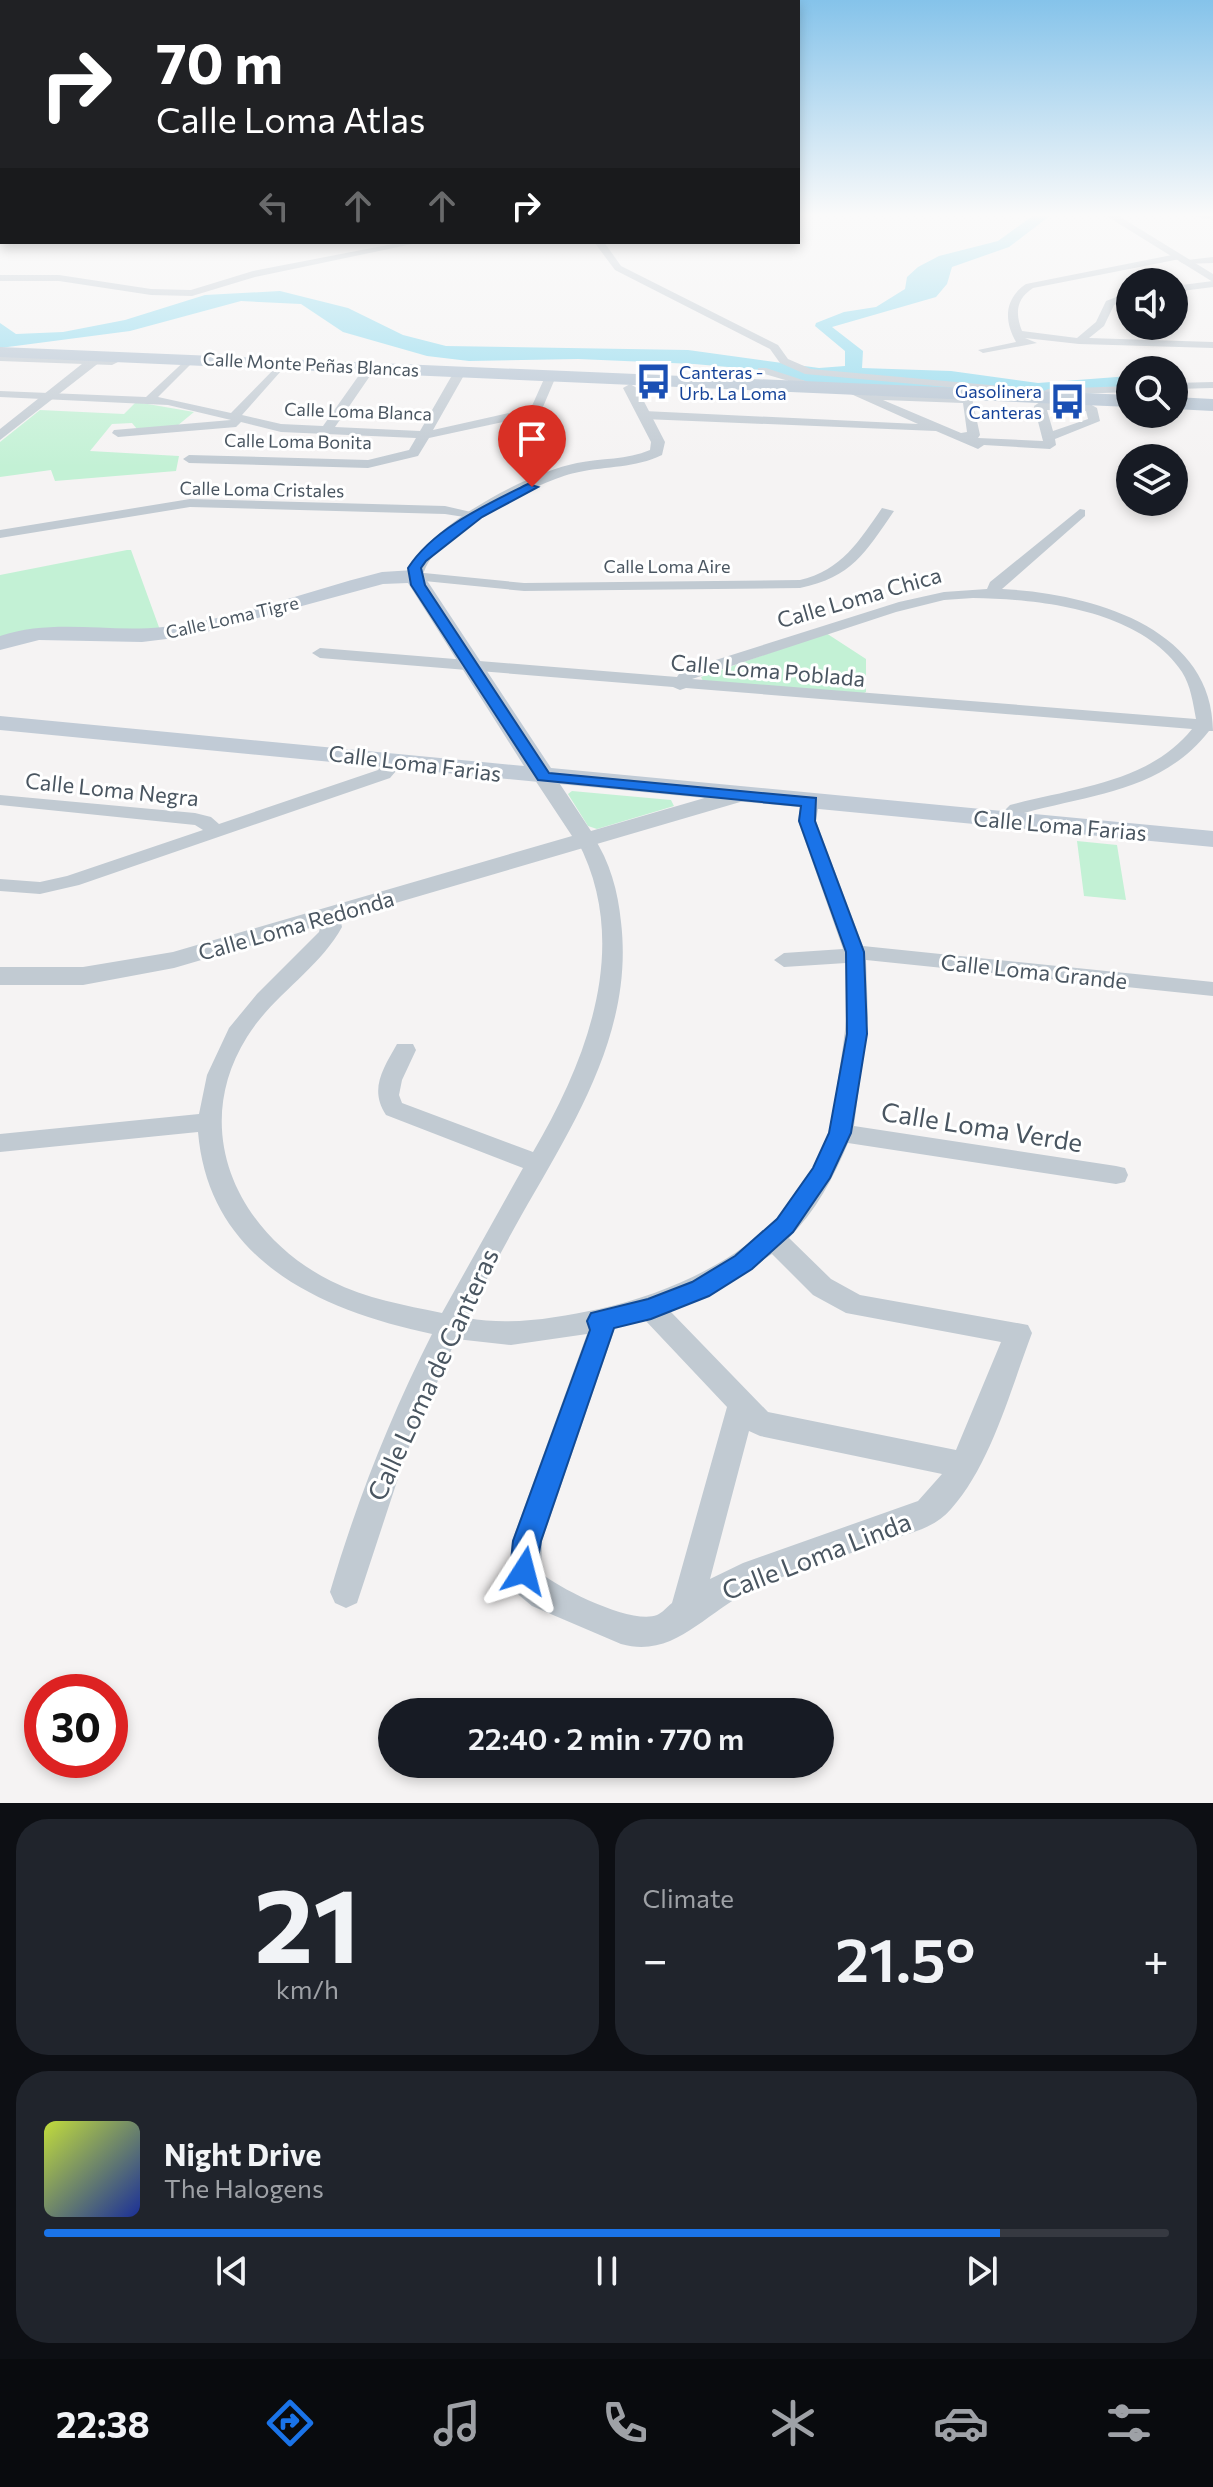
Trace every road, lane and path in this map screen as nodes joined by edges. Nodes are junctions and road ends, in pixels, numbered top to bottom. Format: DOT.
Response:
graph roads {
  1 [pos="679,299"];
  2 [pos="1013,299"];
  3 [pos="1116,301"];
  4 [pos="1019,339"];
  5 [pos="1079,341"];
  6 [pos="1112,342"];
  7 [pos="1213,345"];
  8 [pos="983,350"];
  9 [pos="0,355"];
  10 [pos="99,358"];
  11 [pos="187,362"];
  12 [pos="277,369"];
  13 [pos="762,370"];
  14 [pos="366,373"];
  15 [pos="457,377"];
  16 [pos="548,381"];
  17 [pos="624,383"];
  18 [pos="1213,385"];
  19 [pos="1188,386"];
  20 [pos="696,387"];
  21 [pos="806,387"];
  22 [pos="1116,389"];
  23 [pos="851,393"];
  24 [pos="0,394"];
  25 [pos="51,396"];
  26 [pos="1008,396"];
  27 [pos="149,400"];
  28 [pos="1116,400"];
  29 [pos="1188,404"];
  30 [pos="1213,405"];
  31 [pos="1087,406"];
  32 [pos="644,415"];
  33 [pos="238,418"];
  34 [pos="934,428"];
  35 [pos="327,430"];
  36 [pos="118,433"];
  37 [pos="1,435"];
  38 [pos="425,435"];
  39 [pos="963,439"];
  40 [pos="1049,441"];
  41 [pos="999,454"];
  42 [pos="189,459"];
  43 [pos="887,511"];
  44 [pos="1080,513"];
  45 [pos="477,515"];
  46 [pos="0,534"];
  47 [pos="414,576"];
  48 [pos="994,593"];
  49 [pos="0,643"];
  50 [pos="320,653"];
  51 [pos="471,665"];
  52 [pos="680,685"];
  53 [pos="0,723"];
  54 [pos="1209,726"];
  55 [pos="394,763"];
  56 [pos="544,777"];
  57 [pos="671,789"];
  58 [pos="739,795"];
  59 [pos="0,800"];
  60 [pos="810,802"];
  61 [pos="684,812"];
  62 [pos="1011,820"];
  63 [pos="216,831"];
  64 [pos="1213,839"];
  65 [pos="586,840"];
  66 [pos="0,885"];
  67 [pos="331,915"];
  68 [pos="855,954"];
  69 [pos="784,960"];
  70 [pos="0,976"];
  71 [pos="1213,989"];
  72 [pos="405,1050"];
  73 [pos="210,1122"];
  74 [pos="840,1133"];
  75 [pos="0,1143"];
  76 [pos="536,1163"];
  77 [pos="1116,1175"];
  78 [pos="772,1238"];
  79 [pos="651,1309"];
  80 [pos="599,1321"];
  81 [pos="450,1328"];
  82 [pos="741,1407"];
  83 [pos="963,1465"];
  84 [pos="346,1592"];
  85 [pos="685,1613"];
  1 -- 22 [label="street"];
  2 -- 4 [label="street"];
  3 -- 5 [label="street"];
  4 -- 5 [label="street"];
  4 -- 6 [label="street"];
  4 -- 8 [label="street"];
  5 -- 6 [label="street"];
  6 -- 7 [label="street"];
  9 -- 10 [label="main road, Calle Monte Peñas Blancas"];
  10 -- 11 [label="main road, Calle Monte Peñas Blancas"];
  10 -- 25 [label="street"];
  11 -- 12 [label="street, Calle Monte Peñas Blancas"];
  11 -- 17 [label="main road, Calle Monte Peñas Blancas"];
  11 -- 27 [label="street"];
  12 -- 14 [label="street, Calle Monte Peñas Blancas"];
  12 -- 33 [label="street"];
  13 -- 21 [label="street"];
  14 -- 15 [label="street, Calle Monte Peñas Blancas"];
  14 -- 35 [label="street"];
  15 -- 16 [label="street, Calle Monte Peñas Blancas"];
  15 -- 38 [label="street, Calle Loma Bonita"];
  16 -- 17 [label="street, Calle Monte Peñas Blancas"];
  16 -- 38 [label="street, Calle Loma Blanca"];
  17 -- 21 [label="main road"];
  17 -- 32 [label="street"];
  18 -- 19 [label="street"];
  20 -- 23 [label="street"];
  21 -- 23 [label="main road"];
  23 -- 26 [label="main road"];
  23 -- 34 [label="street"];
  23 -- 39 [label="street"];
  24 -- 25 [label="street, Calle Loma Blanca"];
  25 -- 27 [label="street, Calle Loma Blanca"];
  25 -- 37 [label="street"];
  26 -- 28 [label="main road"];
  26 -- 31 [label="street"];
  27 -- 33 [label="street, Calle Loma Blanca"];
  29 -- 30 [label="main road"];
  31 -- 40 [label="street"];
  31 -- 40 [label="street"];
  32 -- 34 [label="street"];
  32 -- 45 [label="street"];
  33 -- 35 [label="street, Calle Loma Blanca"];
  33 -- 36 [label="street"];
  34 -- 39 [label="street"];
  35 -- 38 [label="street, Calle Loma Blanca"];
  38 -- 42 [label="street, Calle Loma Bonita"];
  39 -- 40 [label="street"];
  39 -- 41 [label="street"];
  43 -- 47 [label="street, Calle Loma Aire"];
  44 -- 48 [label="street"];
  45 -- 46 [label="street, Calle Loma Cristales"];
  45 -- 47 [label="street"];
  47 -- 49 [label="main road, Calle Loma Tigre"];
  47 -- 51 [label="main road, Calle Loma de Canteras"];
  48 -- 52 [label="street, Calle Loma Chica"];
  48 -- 54 [label="street, Calle Loma Chica"];
  50 -- 51 [label="street, Calle Loma Poblada"];
  51 -- 52 [label="street, Calle Loma Poblada"];
  51 -- 56 [label="main road, Calle Loma de Canteras"];
  52 -- 54 [label="street, Calle Loma Poblada"];
  53 -- 55 [label="main road, Calle Loma Farias"];
  54 -- 62 [label="street"];
  55 -- 56 [label="main road, Calle Loma Farias"];
  55 -- 63 [label="street, Calle Loma Negra"];
  56 -- 57 [label="main road, Calle Loma Farias"];
  56 -- 65 [label="street, Calle Loma de Canteras"];
  57 -- 58 [label="main road, Calle Loma Farias"];
  57 -- 61 [label="street"];
  58 -- 60 [label="main road, Calle Loma Farias"];
  58 -- 61 [label="street, Calle Loma Redonda"];
  59 -- 63 [label="street, Calle Loma Negra"];
  60 -- 62 [label="main road, Calle Loma Farias"];
  60 -- 68 [label="street"];
  61 -- 65 [label="street, Calle Loma Redonda"];
  62 -- 64 [label="main road, Calle Loma Farias"];
  63 -- 66 [label="street, Calle Loma Negra"];
  65 -- 67 [label="street, Calle Loma Redonda"];
  65 -- 76 [label="street, Calle Loma de Canteras"];
  67 -- 70 [label="street, Calle Loma Redonda"];
  67 -- 73 [label="street"];
  68 -- 69 [label="street, Calle Loma Grande"];
  68 -- 71 [label="street, Calle Loma Grande"];
  68 -- 74 [label="street"];
  72 -- 76 [label="street"];
  73 -- 75 [label="street"];
  73 -- 81 [label="street"];
  74 -- 77 [label="street, Calle Loma Verde"];
  74 -- 78 [label="street"];
  76 -- 81 [label="street, Calle Loma de Canteras"];
  78 -- 79 [label="street"];
  78 -- 83 [label="street, Calle Loma Linda"];
  79 -- 80 [label="street"];
  79 -- 82 [label="street"];
  80 -- 81 [label="street"];
  80 -- 85 [label="street, Calle Loma Linda"];
  81 -- 84 [label="street, Calle Loma de Canteras"];
  82 -- 83 [label="street"];
  82 -- 85 [label="street"];
  83 -- 85 [label="street, Calle Loma Linda"];
}
